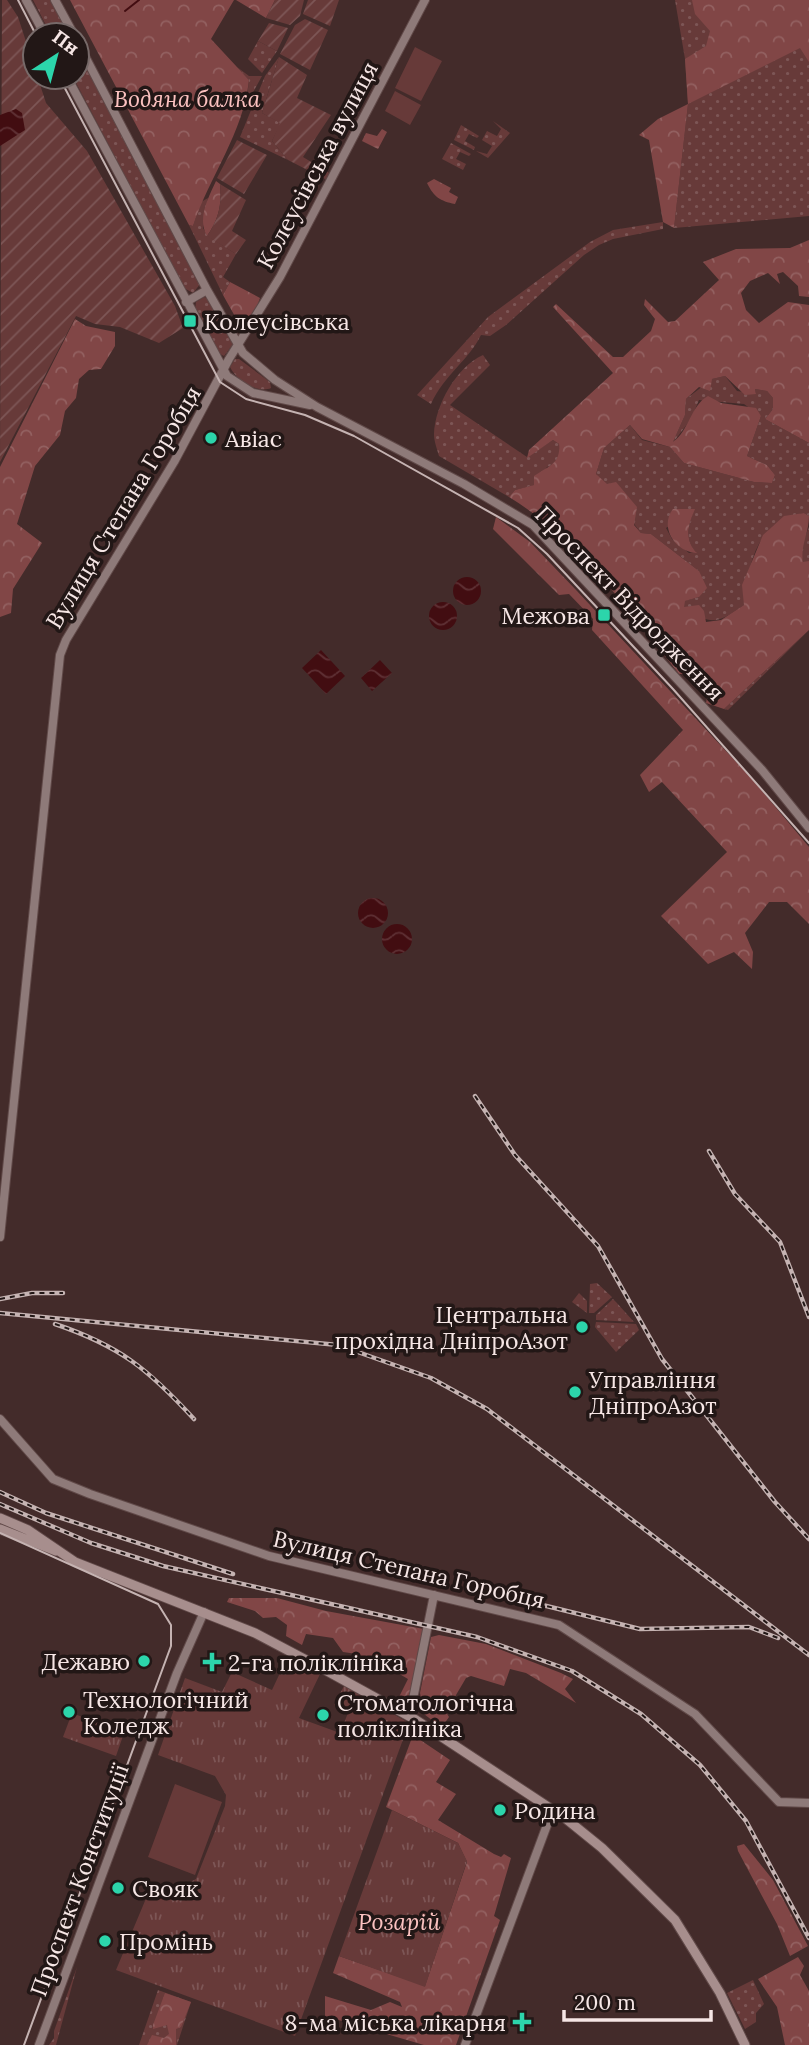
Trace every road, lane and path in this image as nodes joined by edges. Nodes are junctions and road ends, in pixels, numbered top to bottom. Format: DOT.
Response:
graph roads {
  1 [pos="26,0"];
  2 [pos="55,0"];
  3 [pos="425,0"];
  4 [pos="37,21"];
  5 [pos="66,21"];
  6 [pos="91,68"];
  7 [pos="74,91"];
  8 [pos="207,290"];
  9 [pos="186,302"];
  10 [pos="238,345"];
  11 [pos="224,371"];
  12 [pos="317,407"];
  13 [pos="809,828"];
  14 [pos="0,1237"];
  15 [pos="0,1419"];
  16 [pos="0,1518"];
  17 [pos="0,1529"];
  18 [pos="57,1552"];
  19 [pos="434,1595"];
  20 [pos="204,1612"];
  21 [pos="405,1714"];
  22 [pos="809,1803"];
  23 [pos="553,1809"];
  24 [pos="39,2045"];
  25 [pos="465,2045"];
  26 [pos="745,2045"];
  1 -- 4 [label="street"];
  2 -- 5 [label="street"];
  3 -- 10 [label="street, Колеусівська вулиця"];
  6 -- 8 [label="street, Проспект Відродження"];
  7 -- 9 [label="street, Проспект Відродження"];
  8 -- 9 [label="street"];
  8 -- 10 [label="street, Проспект Відродження"];
  9 -- 11 [label="street, Проспект Відродження"];
  10 -- 11 [label="street, Вулиця Степана Горобця"];
  10 -- 12 [label="street, Проспект Відродження"];
  11 -- 12 [label="street, Проспект Відродження"];
  11 -- 14 [label="street, Вулиця Степана Горобця"];
  12 -- 13 [label="street, Проспект Відродження"];
  15 -- 19 [label="street, Вулиця Степана Горобця"];
  16 -- 18 [label="main road"];
  17 -- 18 [label="main road"];
  18 -- 20 [label="main road"];
  19 -- 21 [label="street"];
  19 -- 22 [label="street, Вулиця Степана Горобця"];
  20 -- 21 [label="main road"];
  20 -- 24 [label="street, Проспект Конституції"];
  21 -- 23 [label="main road"];
  23 -- 25 [label="street"];
  23 -- 26 [label="main road"];
}
